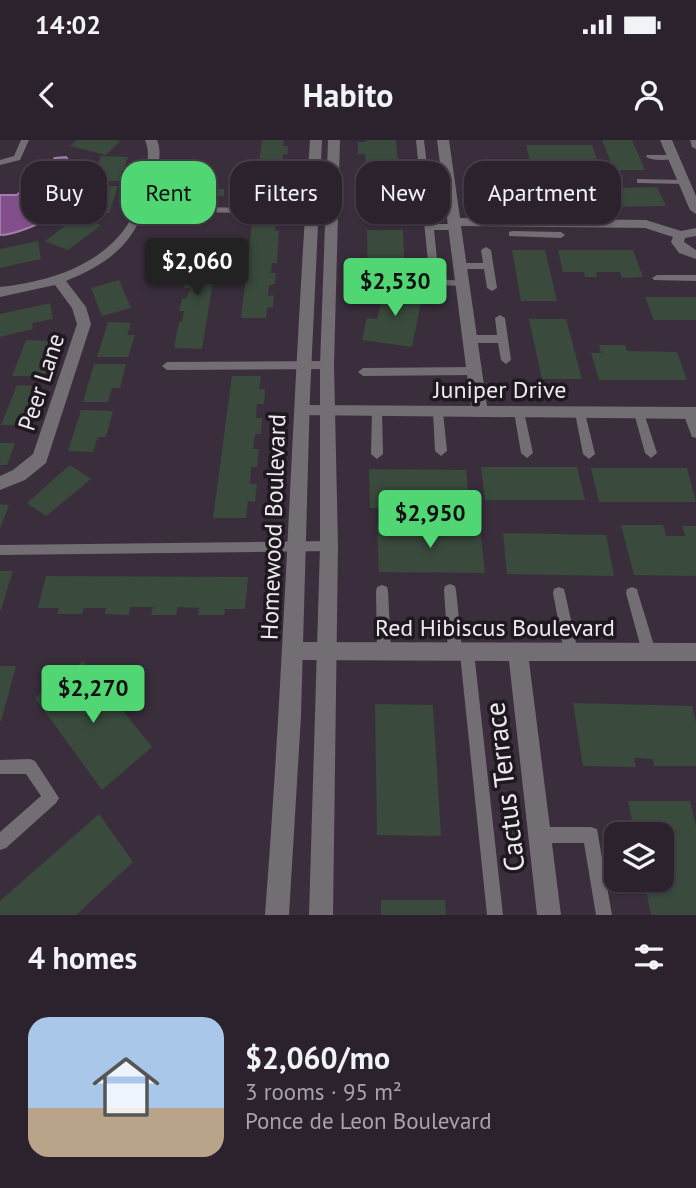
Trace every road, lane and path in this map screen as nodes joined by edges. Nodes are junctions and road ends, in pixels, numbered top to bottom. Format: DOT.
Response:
graph roads {
  1 [pos="25,140"];
  2 [pos="151,140"];
  3 [pos="316,140"];
  4 [pos="334,140"];
  5 [pos="420,140"];
  6 [pos="443,140"];
  7 [pos="666,140"];
  8 [pos="696,141"];
  9 [pos="696,146"];
  10 [pos="650,157"];
  11 [pos="673,157"];
  12 [pos="315,161"];
  13 [pos="334,161"];
  14 [pos="422,161"];
  15 [pos="446,161"];
  16 [pos="0,163"];
  17 [pos="640,181"];
  18 [pos="689,186"];
  19 [pos="450,191"];
  20 [pos="696,210"];
  21 [pos="310,224"];
  22 [pos="333,224"];
  23 [pos="428,224"];
  24 [pos="469,224"];
  25 [pos="509,224"];
  26 [pos="574,224"];
  27 [pos="621,224"];
  28 [pos="455,225"];
  29 [pos="428,227"];
  30 [pos="536,228"];
  31 [pos="696,232"];
  32 [pos="512,234"];
  33 [pos="561,235"];
  34 [pos="680,235"];
  35 [pos="486,250"];
  36 [pos="696,255"];
  37 [pos="460,266"];
  38 [pos="489,266"];
  39 [pos="657,278"];
  40 [pos="696,278"];
  41 [pos="57,279"];
  42 [pos="462,284"];
  43 [pos="492,288"];
  44 [pos="0,292"];
  45 [pos="500,318"];
  46 [pos="470,339"];
  47 [pos="503,340"];
  48 [pos="506,360"];
  49 [pos="302,365"];
  50 [pos="327,365"];
  51 [pos="167,366"];
  52 [pos="474,371"];
  53 [pos="363,372"];
  54 [pos="303,411"];
  55 [pos="328,411"];
  56 [pos="377,411"];
  57 [pos="438,412"];
  58 [pos="480,412"];
  59 [pos="519,412"];
  60 [pos="580,412"];
  61 [pos="639,413"];
  62 [pos="692,413"];
  63 [pos="696,434"];
  64 [pos="441,451"];
  65 [pos="527,453"];
  66 [pos="652,453"];
  67 [pos="376,454"];
  68 [pos="589,454"];
  69 [pos="0,483"];
  70 [pos="329,546"];
  71 [pos="294,547"];
  72 [pos="0,550"];
  73 [pos="450,590"];
  74 [pos="382,591"];
  75 [pos="559,593"];
  76 [pos="632,593"];
  77 [pos="293,651"];
  78 [pos="325,651"];
  79 [pos="384,651"];
  80 [pos="461,652"];
  81 [pos="517,652"];
  82 [pos="571,652"];
  83 [pos="649,652"];
  84 [pos="696,652"];
  85 [pos="0,767"];
  86 [pos="539,835"];
  87 [pos="0,842"];
  88 [pos="277,915"];
  89 [pos="321,915"];
  90 [pos="495,915"];
  91 [pos="549,915"];
  92 [pos="604,915"];
  1 -- 16 [label="lane"];
  2 -- 41 [label="street"];
  3 -- 12 [label="street, Homewood Boulevard"];
  4 -- 13 [label="street"];
  5 -- 14 [label="lane"];
  6 -- 15 [label="street"];
  7 -- 11 [label="street"];
  8 -- 9 [label="lane"];
  10 -- 11 [label="lane"];
  11 -- 18 [label="street"];
  17 -- 18 [label="lane"];
  18 -- 20 [label="street"];
  19 -- 28 [label="street"];
  21 -- 49 [label="street, Homewood Boulevard"];
  22 -- 50 [label="street"];
  23 -- 29 [label="lane"];
  24 -- 28 [label="street"];
  25 -- 30 [label="street"];
  26 -- 30 [label="street"];
  27 -- 34 [label="street"];
  28 -- 29 [label="lane"];
  28 -- 37 [label="street"];
  29 -- 42 [label="lane"];
  30 -- 32 [label="lane"];
  30 -- 33 [label="lane"];
  31 -- 34 [label="street"];
  34 -- 36 [label="street"];
  35 -- 38 [label="lane"];
  37 -- 38 [label="lane"];
  37 -- 42 [label="street"];
  38 -- 43 [label="lane"];
  39 -- 40 [label="lane"];
  41 -- 44 [label="street"];
  41 -- 69 [label="street, Peer Lane"];
  42 -- 46 [label="street"];
  45 -- 47 [label="lane"];
  46 -- 47 [label="lane"];
  46 -- 52 [label="street"];
  47 -- 48 [label="lane"];
  49 -- 50 [label="lane"];
  49 -- 51 [label="lane"];
  49 -- 54 [label="street, Homewood Boulevard"];
  50 -- 55 [label="street"];
  52 -- 53 [label="lane"];
  52 -- 58 [label="street"];
  54 -- 55 [label="street, Juniper Drive"];
  54 -- 71 [label="street, Homewood Boulevard"];
  55 -- 56 [label="street, Juniper Drive"];
  55 -- 70 [label="street"];
  56 -- 57 [label="street, Juniper Drive"];
  56 -- 67 [label="lane"];
  57 -- 58 [label="street, Juniper Drive"];
  57 -- 64 [label="lane"];
  58 -- 59 [label="street, Juniper Drive"];
  59 -- 60 [label="street, Juniper Drive"];
  59 -- 65 [label="lane"];
  60 -- 61 [label="street, Juniper Drive"];
  60 -- 68 [label="lane"];
  61 -- 62 [label="street, Juniper Drive"];
  61 -- 66 [label="lane"];
  62 -- 63 [label="lane"];
  70 -- 71 [label="lane"];
  70 -- 78 [label="street"];
  71 -- 72 [label="lane"];
  71 -- 77 [label="street, Homewood Boulevard"];
  73 -- 80 [label="lane"];
  74 -- 79 [label="lane"];
  75 -- 82 [label="lane"];
  76 -- 83 [label="lane"];
  77 -- 78 [label="street, Red Hibiscus Boulevard"];
  77 -- 88 [label="street, Homewood Boulevard"];
  78 -- 79 [label="street, Red Hibiscus Boulevard"];
  78 -- 89 [label="street"];
  79 -- 80 [label="street, Red Hibiscus Boulevard"];
  80 -- 81 [label="street, Red Hibiscus Boulevard"];
  80 -- 90 [label="lane"];
  81 -- 82 [label="street, Red Hibiscus Boulevard"];
  81 -- 86 [label="street, Cactus Terrace"];
  82 -- 83 [label="street, Red Hibiscus Boulevard"];
  83 -- 84 [label="street, Red Hibiscus Boulevard"];
  85 -- 87 [label="lane"];
  86 -- 91 [label="street, Cactus Terrace"];
  86 -- 92 [label="lane"];
}
